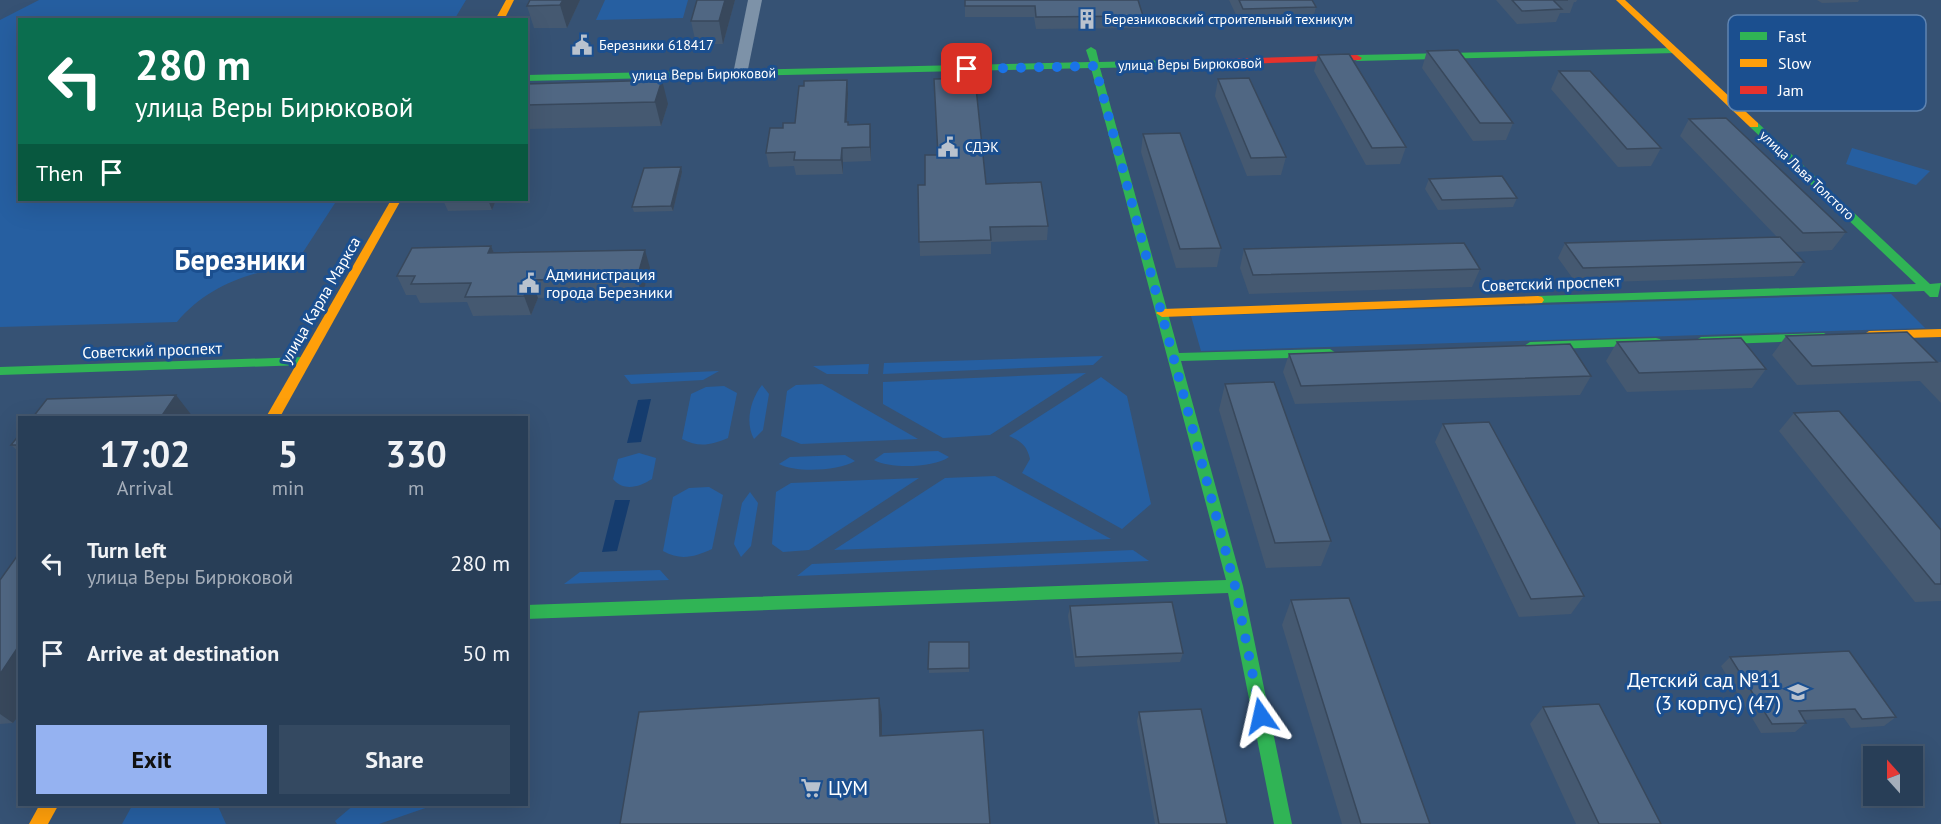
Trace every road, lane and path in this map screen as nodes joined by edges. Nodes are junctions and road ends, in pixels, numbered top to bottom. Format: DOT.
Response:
graph roads {
  1 [pos="510,0"];
  2 [pos="755,0"];
  3 [pos="1620,0"];
  4 [pos="500,18"];
  5 [pos="1640,36"];
  6 [pos="1657,36"];
  7 [pos="1376,44"];
  8 [pos="1270,46"];
  9 [pos="1294,46"];
  10 [pos="1090,50"];
  11 [pos="1673,51"];
  12 [pos="1303,61"];
  13 [pos="1095,66"];
  14 [pos="740,74"];
  15 [pos="528,78"];
  16 [pos="1728,101"];
  17 [pos="1739,111"];
  18 [pos="395,201"];
  19 [pos="1934,287"];
  20 [pos="1941,300"];
  21 [pos="1162,313"];
  22 [pos="1941,333"];
  23 [pos="1859,336"];
  24 [pos="1836,337"];
  25 [pos="1518,347"];
  26 [pos="1340,352"];
  27 [pos="1174,357"];
  28 [pos="304,361"];
  29 [pos="0,371"];
  30 [pos="274,416"];
  31 [pos="1235,586"];
  32 [pos="528,612"];
  33 [pos="49,806"];
  34 [pos="38,824"];
  35 [pos="1283,824"];
  1 -- 4 [label="street"];
  2 -- 14 [label="street"];
  3 -- 6 [label="street, улица Льва Толстого"];
  5 -- 6 [label="street"];
  6 -- 11 [label="street, улица Льва Толстого"];
  7 -- 9 [label="street, улица Веры Бирюковой"];
  8 -- 9 [label="street, улица Веры Бирюковой"];
  9 -- 12 [label="street"];
  10 -- 13 [label="street"];
  11 -- 12 [label="street, улица Веры Бирюковой"];
  11 -- 16 [label="street, улица Льва Толстого"];
  12 -- 13 [label="street, улица Веры Бирюковой"];
  13 -- 14 [label="street, улица Веры Бирюковой"];
  13 -- 21 [label="street"];
  14 -- 15 [label="street, улица Веры Бирюковой"];
  17 -- 19 [label="street, улица Льва Толстого"];
  18 -- 28 [label="street, улица Карла Маркса"];
  19 -- 20 [label="street, улица Льва Толстого"];
  19 -- 21 [label="street, Советский проспект"];
  21 -- 27 [label="street"];
  22 -- 23 [label="street"];
  24 -- 25 [label="street"];
  26 -- 27 [label="street"];
  27 -- 31 [label="street"];
  28 -- 29 [label="street, Советский проспект"];
  28 -- 30 [label="street, улица Карла Маркса"];
  31 -- 32 [label="street"];
  31 -- 35 [label="street"];
  33 -- 34 [label="street"];
}
